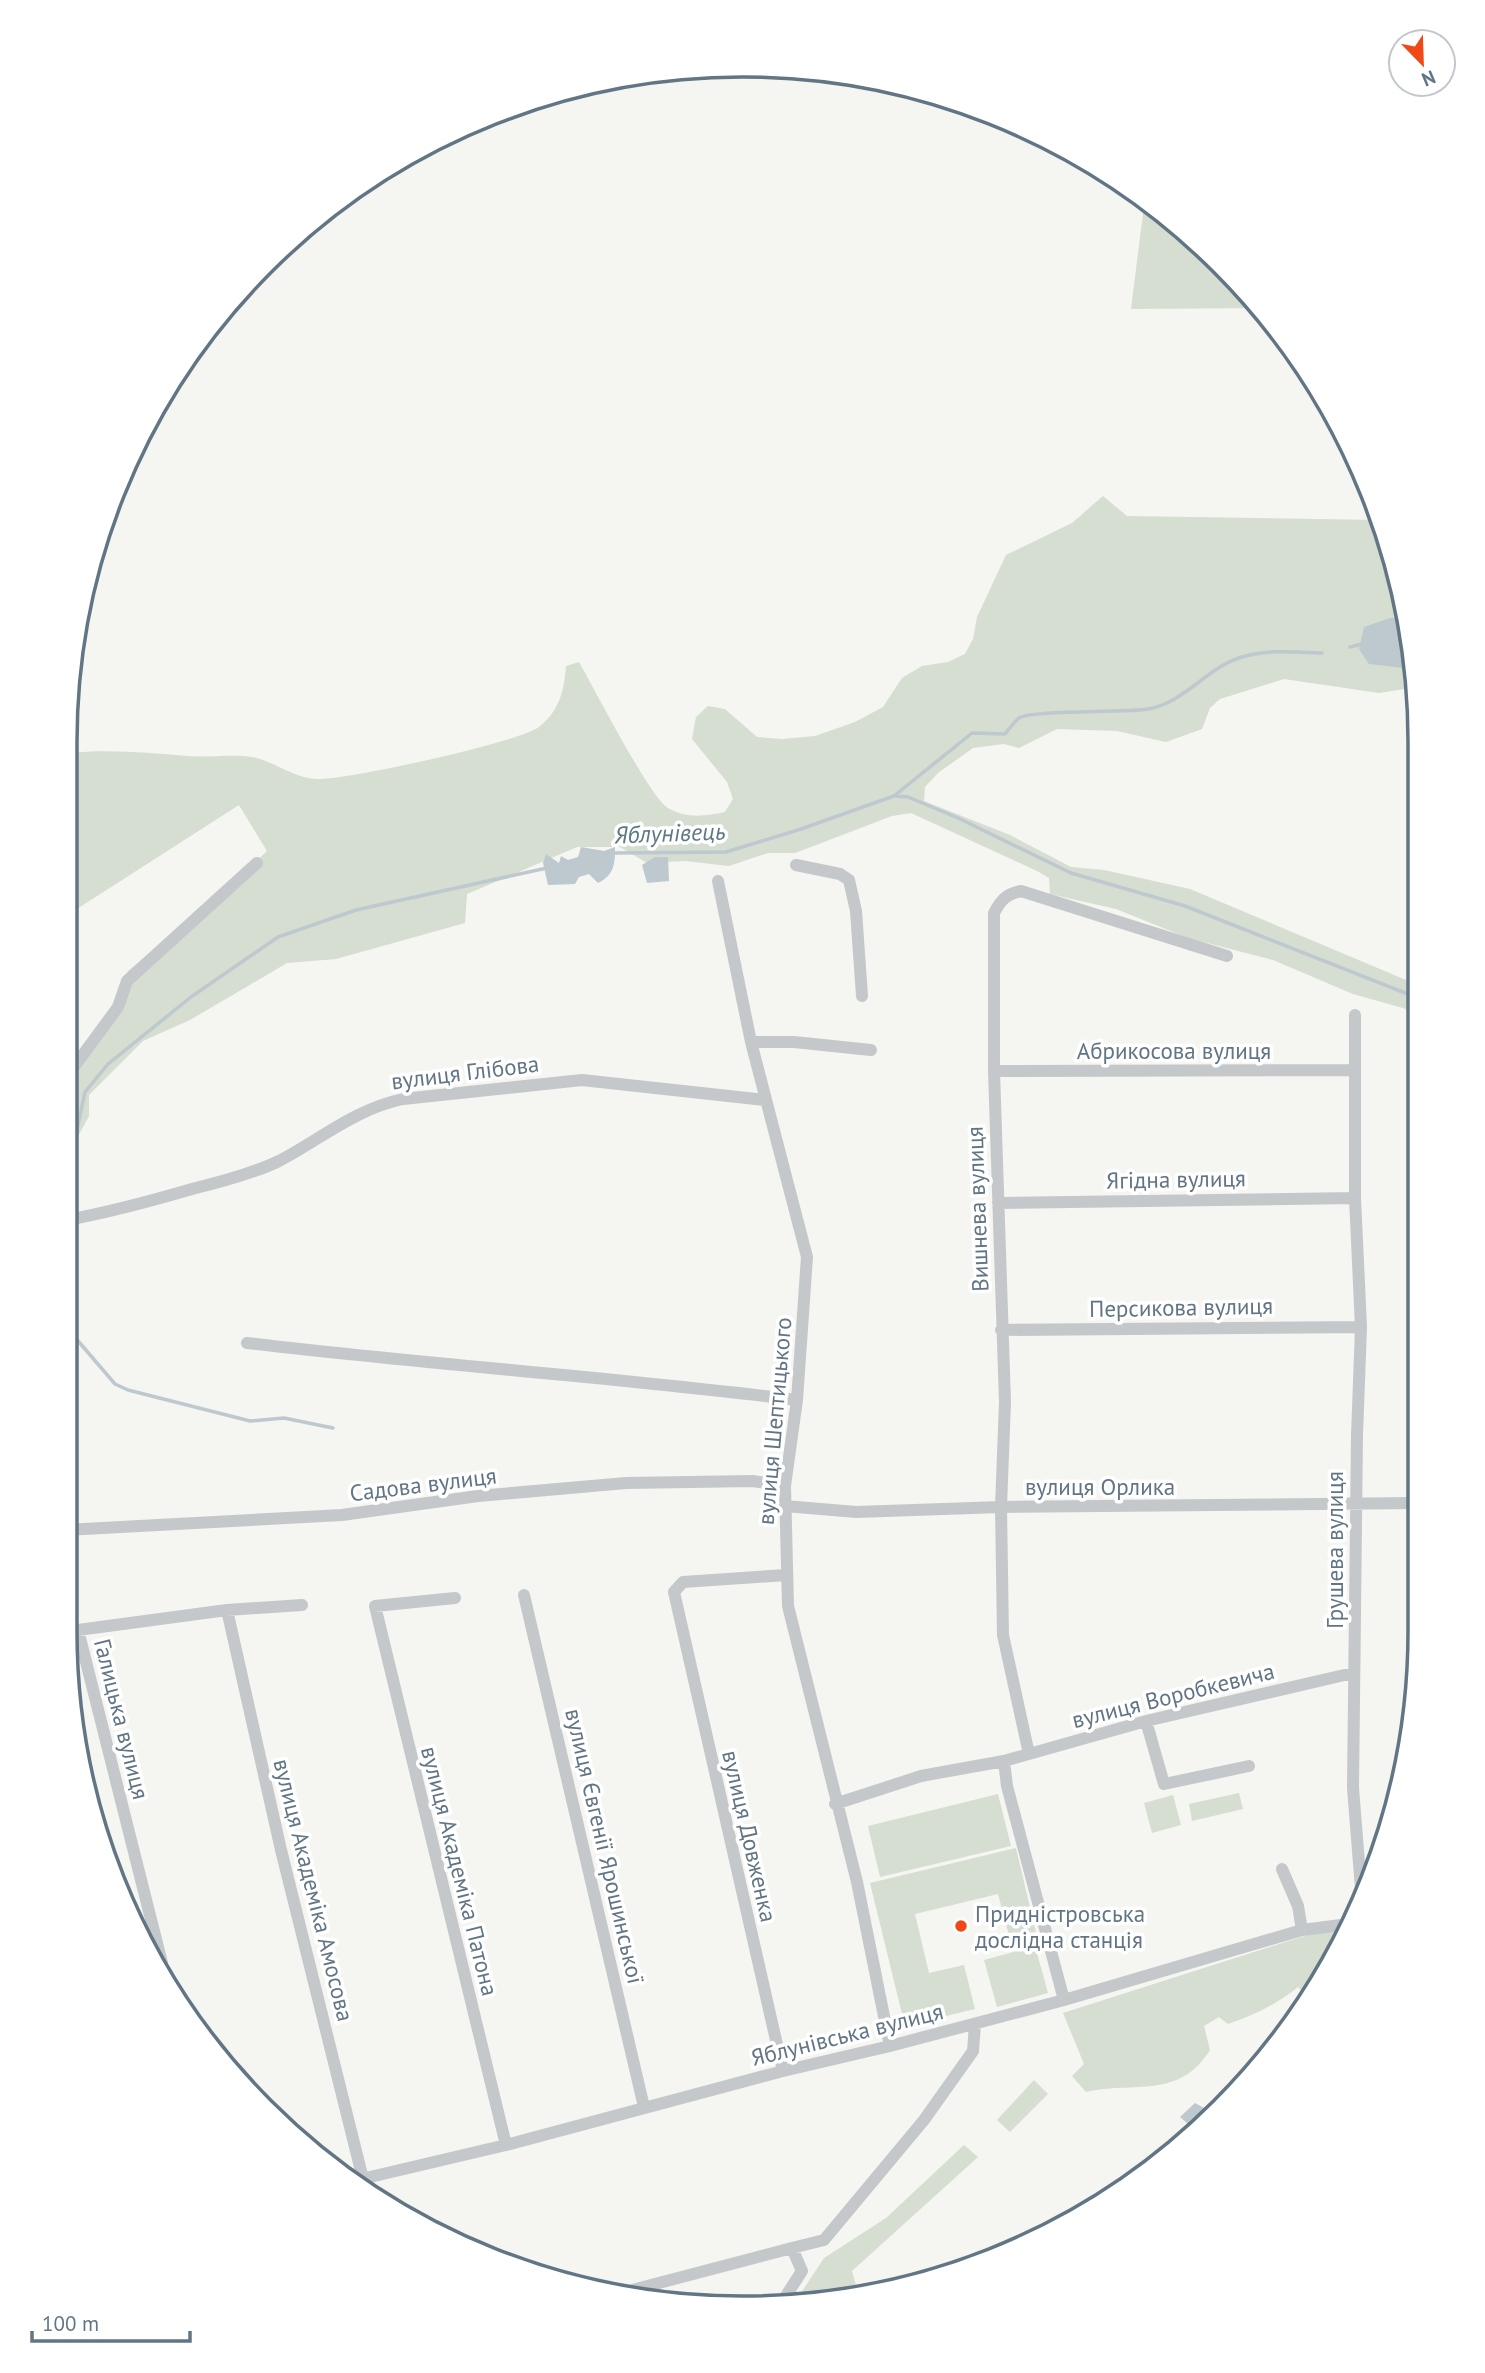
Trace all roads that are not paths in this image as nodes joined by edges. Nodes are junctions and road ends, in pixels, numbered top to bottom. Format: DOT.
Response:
graph roads {
  1 [pos="257,863"];
  2 [pos="796,865"];
  3 [pos="718,881"];
  4 [pos="1227,956"];
  5 [pos="862,996"];
  6 [pos="1355,1015"];
  7 [pos="751,1042"];
  8 [pos="871,1050"];
  9 [pos="77,1063"];
  10 [pos="1355,1070"];
  11 [pos="994,1071"];
  12 [pos="765,1100"];
  13 [pos="1355,1198"];
  14 [pos="998,1203"];
  15 [pos="77,1218"];
  16 [pos="1362,1327"];
  17 [pos="1001,1330"];
  18 [pos="247,1343"];
  19 [pos="797,1400"];
  20 [pos="785,1486"];
  21 [pos="1408,1503"];
  22 [pos="785,1506"];
  23 [pos="1356,1506"];
  24 [pos="1000,1507"];
  25 [pos="77,1529"];
  26 [pos="786,1575"];
  27 [pos="524,1595"];
  28 [pos="455,1598"];
  29 [pos="302,1605"];
  30 [pos="227,1610"];
  31 [pos="77,1630"];
  32 [pos="77,1651"];
  33 [pos="1353,1673"];
  34 [pos="1146,1721"];
  35 [pos="1029,1754"];
  36 [pos="1004,1761"];
  37 [pos="1249,1766"];
  38 [pos="835,1804"];
  39 [pos="1282,1869"];
  40 [pos="1360,1877"];
  41 [pos="1339,1925"];
  42 [pos="1302,1930"];
  43 [pos="158,1947"];
  44 [pos="1064,2000"];
  45 [pos="975,2024"];
  46 [pos="890,2046"];
  47 [pos="783,2071"];
  48 [pos="644,2107"];
  49 [pos="506,2145"];
  50 [pos="356,2172"];
  51 [pos="365,2178"];
  52 [pos="792,2248"];
  53 [pos="641,2288"];
  54 [pos="787,2295"];
  1 -- 9 [label="street"];
  2 -- 5 [label="street"];
  3 -- 7 [label="street, вулиця Шептицького"];
  4 -- 11 [label="street, Вишнева вулиця"];
  6 -- 10 [label="street, Грушева вулиця"];
  7 -- 8 [label="street"];
  7 -- 12 [label="street, вулиця Шептицького"];
  10 -- 11 [label="street, Абрикосова вулиця"];
  10 -- 13 [label="street, Грушева вулиця"];
  11 -- 14 [label="street, Вишнева вулиця"];
  12 -- 15 [label="street, вулиця Глібова"];
  12 -- 19 [label="street, вулиця Шептицького"];
  13 -- 14 [label="street, Ягідна вулиця"];
  13 -- 16 [label="street, Грушева вулиця"];
  14 -- 17 [label="street, Вишнева вулиця"];
  16 -- 17 [label="street, Персикова вулиця"];
  16 -- 23 [label="street, Грушева вулиця"];
  17 -- 24 [label="street, Вишнева вулиця"];
  18 -- 19 [label="street"];
  19 -- 20 [label="street, вулиця Шептицького"];
  20 -- 22 [label="street, вулиця Шептицького"];
  20 -- 25 [label="street, Садова вулиця"];
  21 -- 23 [label="street, вулиця Орлика"];
  22 -- 24 [label="street, вулиця Орлика"];
  22 -- 26 [label="street, вулиця Шептицького"];
  23 -- 24 [label="street, вулиця Орлика"];
  23 -- 33 [label="street, Грушева вулиця"];
  24 -- 35 [label="street, Вишнева вулиця"];
  26 -- 38 [label="street, вулиця Шептицького"];
  26 -- 47 [label="street, вулиця Довженка"];
  27 -- 48 [label="street, вулиця Євгенії Ярошинської"];
  28 -- 49 [label="street, вулиця Академіка Патона"];
  29 -- 30 [label="street, Галицька вулиця"];
  30 -- 31 [label="street, Галицька вулиця"];
  30 -- 50 [label="street, вулиця Академіка Амосова"];
  32 -- 43 [label="street, Галицька вулиця"];
  33 -- 34 [label="street, вулиця Воробкевича"];
  33 -- 40 [label="street, Грушева вулиця"];
  34 -- 35 [label="street, вулиця Воробкевича"];
  34 -- 37 [label="street"];
  35 -- 36 [label="street, вулиця Воробкевича"];
  36 -- 38 [label="street, вулиця Воробкевича"];
  36 -- 44 [label="street"];
  38 -- 46 [label="street, вулиця Шептицького"];
  39 -- 42 [label="street"];
  41 -- 42 [label="street, Яблунівська вулиця"];
  42 -- 44 [label="street, Яблунівська вулиця"];
  44 -- 45 [label="street, Яблунівська вулиця"];
  45 -- 46 [label="street, Яблунівська вулиця"];
  45 -- 52 [label="street"];
  46 -- 47 [label="street, Яблунівська вулиця"];
  47 -- 48 [label="street, Яблунівська вулиця"];
  48 -- 49 [label="street, Яблунівська вулиця"];
  49 -- 51 [label="street, Яблунівська вулиця"];
  52 -- 53 [label="street"];
  52 -- 54 [label="street"];
}
